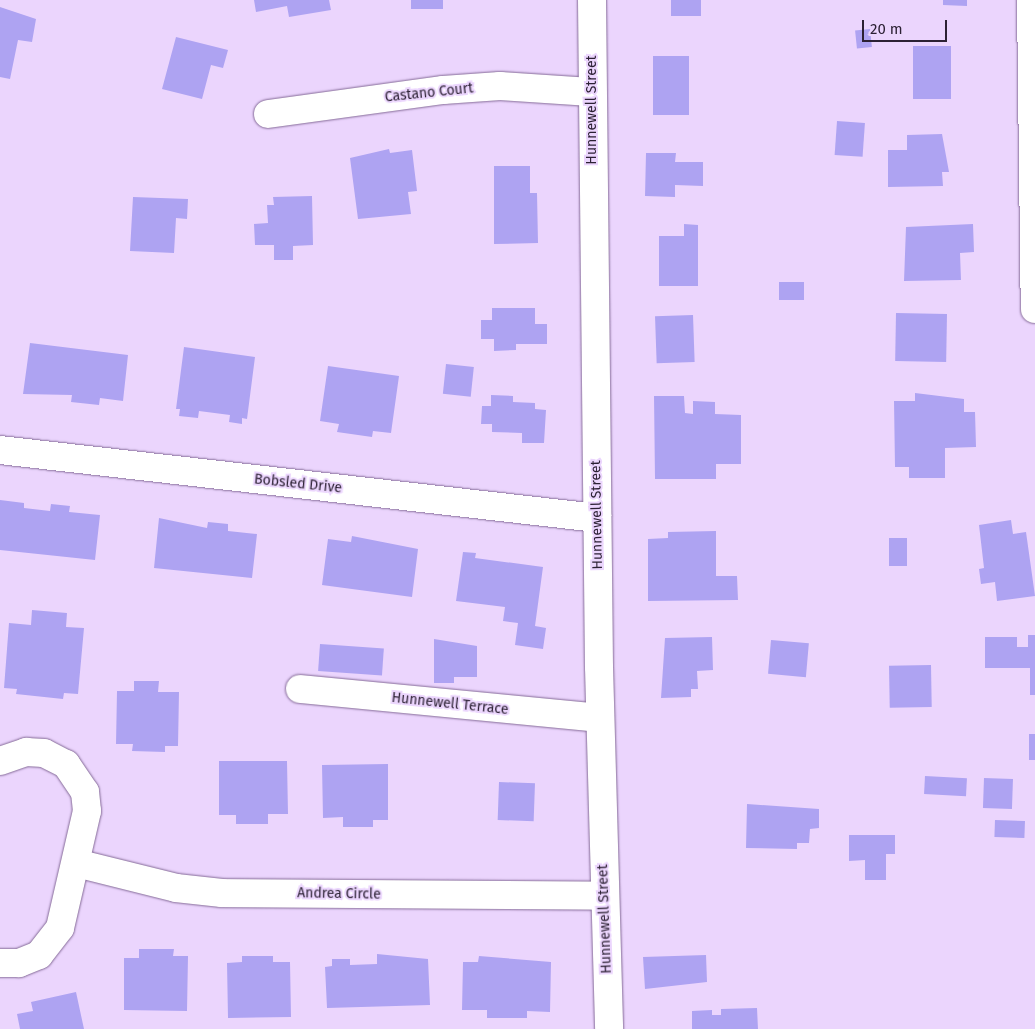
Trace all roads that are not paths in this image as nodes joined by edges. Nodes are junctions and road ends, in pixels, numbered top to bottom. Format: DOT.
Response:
graph roads {
  1 [pos="592,0"];
  2 [pos="1030,0"];
  3 [pos="591,92"];
  4 [pos="268,114"];
  5 [pos="1035,309"];
  6 [pos="0,450"];
  7 [pos="597,518"];
  8 [pos="300,689"];
  9 [pos="600,718"];
  10 [pos="0,761"];
  11 [pos="76,863"];
  12 [pos="604,896"];
  13 [pos="0,963"];
  14 [pos="609,1029"];
  1 -- 3 [label="street, Hunnewell Street"];
  2 -- 5 [label="street"];
  3 -- 4 [label="street, Castano Court"];
  3 -- 7 [label="street, Hunnewell Street"];
  6 -- 7 [label="street, Bobsled Drive"];
  7 -- 9 [label="street, Hunnewell Street"];
  8 -- 9 [label="street, Hunnewell Terrace"];
  9 -- 12 [label="street, Hunnewell Street"];
  10 -- 11 [label="street"];
  11 -- 12 [label="street, Andrea Circle"];
  11 -- 13 [label="street"];
  12 -- 14 [label="street, Hunnewell Street"];
}
